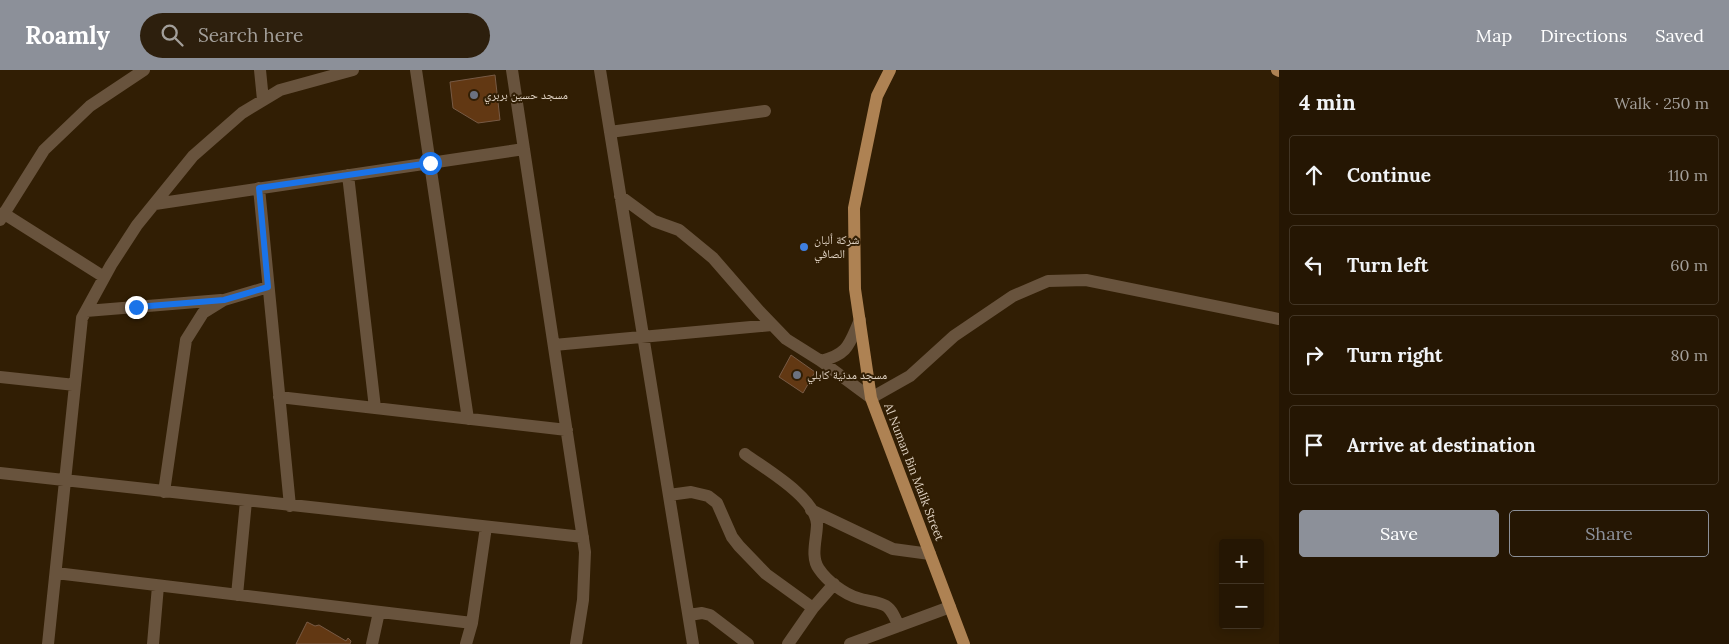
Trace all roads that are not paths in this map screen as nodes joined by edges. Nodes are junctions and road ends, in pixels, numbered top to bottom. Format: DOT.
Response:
graph roads {
  1 [pos="144,70"];
  2 [pos="260,70"];
  3 [pos="352,70"];
  4 [pos="416,70"];
  5 [pos="512,70"];
  6 [pos="600,70"];
  7 [pos="890,70"];
  8 [pos="263,100"];
  9 [pos="765,111"];
  10 [pos="610,132"];
  11 [pos="524,149"];
  12 [pos="430,163"];
  13 [pos="348,175"];
  14 [pos="259,188"];
  15 [pos="620,196"];
  16 [pos="155,204"];
  17 [pos="2,217"];
  18 [pos="104,277"];
  19 [pos="268,287"];
  20 [pos="224,300"];
  21 [pos="86,310"];
  22 [pos="1279,319"];
  23 [pos="860,320"];
  24 [pos="772,324"];
  25 [pos="644,337"];
  26 [pos="554,345"];
  27 [pos="821,361"];
  28 [pos="0,377"];
  29 [pos="75,385"];
  30 [pos="280,397"];
  31 [pos="871,398"];
  32 [pos="375,408"];
  33 [pos="468,419"];
  34 [pos="567,430"];
  35 [pos="745,454"];
  36 [pos="0,473"];
  37 [pos="65,481"];
  38 [pos="164,492"];
  39 [pos="670,494"];
  40 [pos="246,501"];
  41 [pos="290,506"];
  42 [pos="812,510"];
  43 [pos="486,527"];
  44 [pos="583,537"];
  45 [pos="930,554"];
  46 [pos="56,573"];
  47 [pos="834,584"];
  48 [pos="158,586"];
  49 [pos="237,595"];
  50 [pos="950,607"];
  51 [pos="813,608"];
  52 [pos="379,612"];
  53 [pos="689,615"];
  54 [pos="472,623"];
  55 [pos="899,626"];
  56 [pos="48,644"];
  57 [pos="153,644"];
  58 [pos="372,644"];
  59 [pos="466,644"];
  60 [pos="576,644"];
  61 [pos="693,644"];
  62 [pos="748,644"];
  63 [pos="788,644"];
  64 [pos="850,644"];
  65 [pos="964,644"];
  1 -- 17 [label="street"];
  2 -- 8 [label="street"];
  3 -- 8 [label="street"];
  4 -- 12 [label="street"];
  5 -- 11 [label="street"];
  6 -- 10 [label="street"];
  7 -- 23 [label="main road, Al Numan Bin Malik Street"];
  8 -- 16 [label="street"];
  9 -- 10 [label="street"];
  10 -- 15 [label="street"];
  11 -- 12 [label="street"];
  11 -- 26 [label="street"];
  12 -- 13 [label="street"];
  12 -- 33 [label="street"];
  13 -- 14 [label="street"];
  13 -- 32 [label="street"];
  14 -- 16 [label="street"];
  14 -- 19 [label="street"];
  15 -- 24 [label="street"];
  15 -- 25 [label="street"];
  16 -- 18 [label="street"];
  17 -- 18 [label="street"];
  18 -- 21 [label="street"];
  19 -- 20 [label="street"];
  19 -- 30 [label="street"];
  20 -- 21 [label="street"];
  20 -- 38 [label="street"];
  21 -- 29 [label="street"];
  22 -- 31 [label="street"];
  23 -- 27 [label="street"];
  23 -- 31 [label="main road, Al Numan Bin Malik Street"];
  24 -- 25 [label="street"];
  24 -- 27 [label="street"];
  25 -- 26 [label="street"];
  25 -- 39 [label="street"];
  26 -- 34 [label="street"];
  27 -- 31 [label="street"];
  28 -- 29 [label="street"];
  29 -- 37 [label="street"];
  30 -- 32 [label="street"];
  30 -- 41 [label="street"];
  31 -- 45 [label="main road, Al Numan Bin Malik Street"];
  32 -- 33 [label="street"];
  33 -- 34 [label="street"];
  34 -- 44 [label="street"];
  35 -- 42 [label="street"];
  36 -- 37 [label="street"];
  37 -- 38 [label="street"];
  37 -- 46 [label="street"];
  38 -- 40 [label="street"];
  39 -- 51 [label="street"];
  39 -- 53 [label="street"];
  40 -- 41 [label="street"];
  40 -- 49 [label="street"];
  41 -- 43 [label="street"];
  42 -- 45 [label="street"];
  42 -- 47 [label="street"];
  43 -- 44 [label="street"];
  43 -- 54 [label="street"];
  44 -- 60 [label="street"];
  45 -- 50 [label="main road, Al Numan Bin Malik Street"];
  46 -- 48 [label="street"];
  46 -- 56 [label="street"];
  47 -- 51 [label="street"];
  47 -- 55 [label="street"];
  48 -- 49 [label="street"];
  48 -- 57 [label="street"];
  49 -- 52 [label="street"];
  50 -- 55 [label="street"];
  50 -- 65 [label="main road, Al Numan Bin Malik Street"];
  51 -- 63 [label="street"];
  52 -- 54 [label="street"];
  52 -- 58 [label="street"];
  53 -- 61 [label="street"];
  53 -- 62 [label="street"];
  54 -- 59 [label="street"];
  55 -- 64 [label="street"];
}
